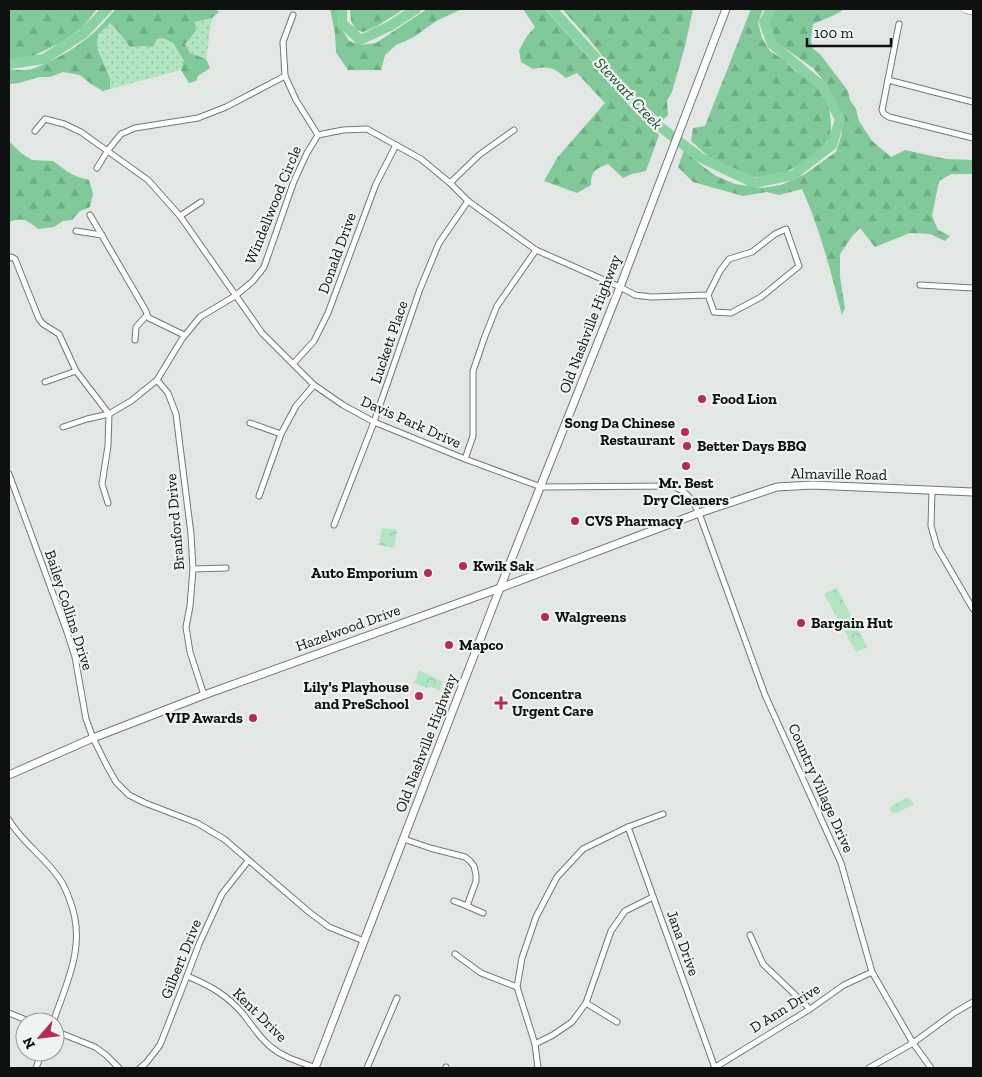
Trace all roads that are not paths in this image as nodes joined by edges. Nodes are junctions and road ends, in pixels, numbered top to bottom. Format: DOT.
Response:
graph roads {
  1 [pos="726,9"];
  2 [pos="966,9"];
  3 [pos="973,11"];
  4 [pos="293,15"];
  5 [pos="899,24"];
  6 [pos="285,76"];
  7 [pos="888,80"];
  8 [pos="973,102"];
  9 [pos="514,130"];
  10 [pos="35,131"];
  11 [pos="318,135"];
  12 [pos="973,138"];
  13 [pos="396,145"];
  14 [pos="108,150"];
  15 [pos="97,168"];
  16 [pos="450,183"];
  17 [pos="468,201"];
  18 [pos="201,202"];
  19 [pos="90,215"];
  20 [pos="180,216"];
  21 [pos="76,231"];
  22 [pos="102,235"];
  23 [pos="536,250"];
  24 [pos="9,258"];
  25 [pos="920,285"];
  26 [pos="620,287"];
  27 [pos="973,288"];
  28 [pos="708,295"];
  29 [pos="236,296"];
  30 [pos="147,315"];
  31 [pos="184,336"];
  32 [pos="135,340"];
  33 [pos="293,364"];
  34 [pos="76,372"];
  35 [pos="157,380"];
  36 [pos="45,382"];
  37 [pos="314,385"];
  38 [pos="110,414"];
  39 [pos="250,422"];
  40 [pos="374,422"];
  41 [pos="63,427"];
  42 [pos="281,434"];
  43 [pos="465,459"];
  44 [pos="9,474"];
  45 [pos="541,487"];
  46 [pos="932,490"];
  47 [pos="973,492"];
  48 [pos="259,496"];
  49 [pos="108,503"];
  50 [pos="698,513"];
  51 [pos="334,525"];
  52 [pos="226,568"];
  53 [pos="193,569"];
  54 [pos="500,588"];
  55 [pos="973,609"];
  56 [pos="204,695"];
  57 [pos="93,738"];
  58 [pos="9,775"];
  59 [pos="663,814"];
  60 [pos="9,820"];
  61 [pos="628,827"];
  62 [pos="404,839"];
  63 [pos="248,861"];
  64 [pos="653,897"];
  65 [pos="454,901"];
  66 [pos="467,906"];
  67 [pos="483,913"];
  68 [pos="750,935"];
  69 [pos="364,941"];
  70 [pos="455,954"];
  71 [pos="872,972"];
  72 [pos="187,976"];
  73 [pos="517,988"];
  74 [pos="397,998"];
  75 [pos="973,1002"];
  76 [pos="586,1003"];
  77 [pos="810,1009"];
  78 [pos="56,1012"];
  79 [pos="617,1022"];
  80 [pos="65,1035"];
  81 [pos="913,1043"];
  82 [pos="535,1044"];
  83 [pos="119,1068"];
  84 [pos="140,1068"];
  85 [pos="316,1068"];
  86 [pos="367,1068"];
  87 [pos="538,1068"];
  88 [pos="714,1068"];
  89 [pos="869,1068"];
  90 [pos="930,1068"];
  1 -- 26 [label="main road, Old Nashville Highway"];
  2 -- 3 [label="main road"];
  4 -- 6 [label="street"];
  5 -- 7 [label="street"];
  6 -- 11 [label="street"];
  6 -- 14 [label="street"];
  7 -- 8 [label="street"];
  7 -- 12 [label="street"];
  9 -- 16 [label="street"];
  10 -- 14 [label="street, Davis Park Drive"];
  11 -- 13 [label="street, Windellwood Circle"];
  11 -- 29 [label="street, Windellwood Circle"];
  13 -- 16 [label="street, Windellwood Circle"];
  13 -- 33 [label="street, Donald Drive"];
  14 -- 15 [label="street"];
  14 -- 20 [label="street, Davis Park Drive"];
  16 -- 17 [label="street, Windellwood Circle"];
  17 -- 23 [label="street, Windellwood Circle"];
  17 -- 40 [label="street, Luckett Place"];
  18 -- 20 [label="street"];
  19 -- 22 [label="street"];
  20 -- 29 [label="street, Davis Park Drive"];
  21 -- 22 [label="street"];
  22 -- 30 [label="street"];
  23 -- 26 [label="street, Windellwood Circle"];
  23 -- 43 [label="street"];
  24 -- 34 [label="street"];
  25 -- 27 [label="street"];
  26 -- 28 [label="street, Windellwood Circle"];
  26 -- 45 [label="main road, Old Nashville Highway"];
  28 -- 28 [label="street"];
  29 -- 31 [label="street, Windellwood Circle"];
  29 -- 33 [label="street, Davis Park Drive"];
  30 -- 31 [label="street"];
  30 -- 32 [label="street"];
  31 -- 35 [label="street, Windellwood Circle"];
  33 -- 37 [label="street, Davis Park Drive"];
  34 -- 36 [label="street"];
  34 -- 38 [label="street"];
  35 -- 38 [label="street, Windellwood Circle"];
  35 -- 53 [label="street, Branford Drive"];
  37 -- 40 [label="street, Davis Park Drive"];
  37 -- 42 [label="street"];
  38 -- 41 [label="street"];
  38 -- 49 [label="street"];
  39 -- 42 [label="street"];
  40 -- 43 [label="street, Davis Park Drive"];
  40 -- 51 [label="street, Luckett Place"];
  42 -- 48 [label="street"];
  43 -- 45 [label="street, Davis Park Drive"];
  44 -- 57 [label="street, Bailey Collins Drive"];
  45 -- 50 [label="street"];
  45 -- 54 [label="main road, Old Nashville Highway"];
  46 -- 47 [label="main road, Almaville Road"];
  46 -- 50 [label="main road, Almaville Road"];
  46 -- 55 [label="street"];
  50 -- 54 [label="main road, Hazelwood Drive"];
  50 -- 71 [label="street, Country Village Drive"];
  52 -- 53 [label="street"];
  53 -- 56 [label="street, Branford Drive"];
  54 -- 56 [label="main road, Hazelwood Drive"];
  54 -- 62 [label="main road, Old Nashville Highway"];
  56 -- 57 [label="main road, Hazelwood Drive"];
  57 -- 58 [label="main road, Hazelwood Drive"];
  57 -- 63 [label="street, Bailey Collins Drive"];
  59 -- 61 [label="street"];
  60 -- 78 [label="street"];
  61 -- 64 [label="street, Jana Drive"];
  61 -- 73 [label="street"];
  62 -- 66 [label="street"];
  62 -- 69 [label="main road, Old Nashville Highway"];
  63 -- 69 [label="street, Bailey Collins Drive"];
  63 -- 72 [label="street, Gilbert Drive"];
  64 -- 76 [label="street"];
  64 -- 88 [label="street, Jana Drive"];
  65 -- 66 [label="street"];
  66 -- 67 [label="street"];
  68 -- 77 [label="street"];
  69 -- 85 [label="main road, Old Nashville Highway"];
  70 -- 73 [label="street"];
  71 -- 77 [label="street, D Ann Drive"];
  71 -- 81 [label="street, Country Village Drive"];
  72 -- 84 [label="street, Gilbert Drive"];
  72 -- 85 [label="street, Kent Drive"];
  73 -- 82 [label="street"];
  74 -- 86 [label="street"];
  75 -- 81 [label="street"];
  76 -- 79 [label="street"];
  76 -- 82 [label="street"];
  77 -- 88 [label="street, D Ann Drive"];
  80 -- 83 [label="street"];
  81 -- 89 [label="street"];
  81 -- 90 [label="street, Country Village Drive"];
  82 -- 87 [label="street"];
}
